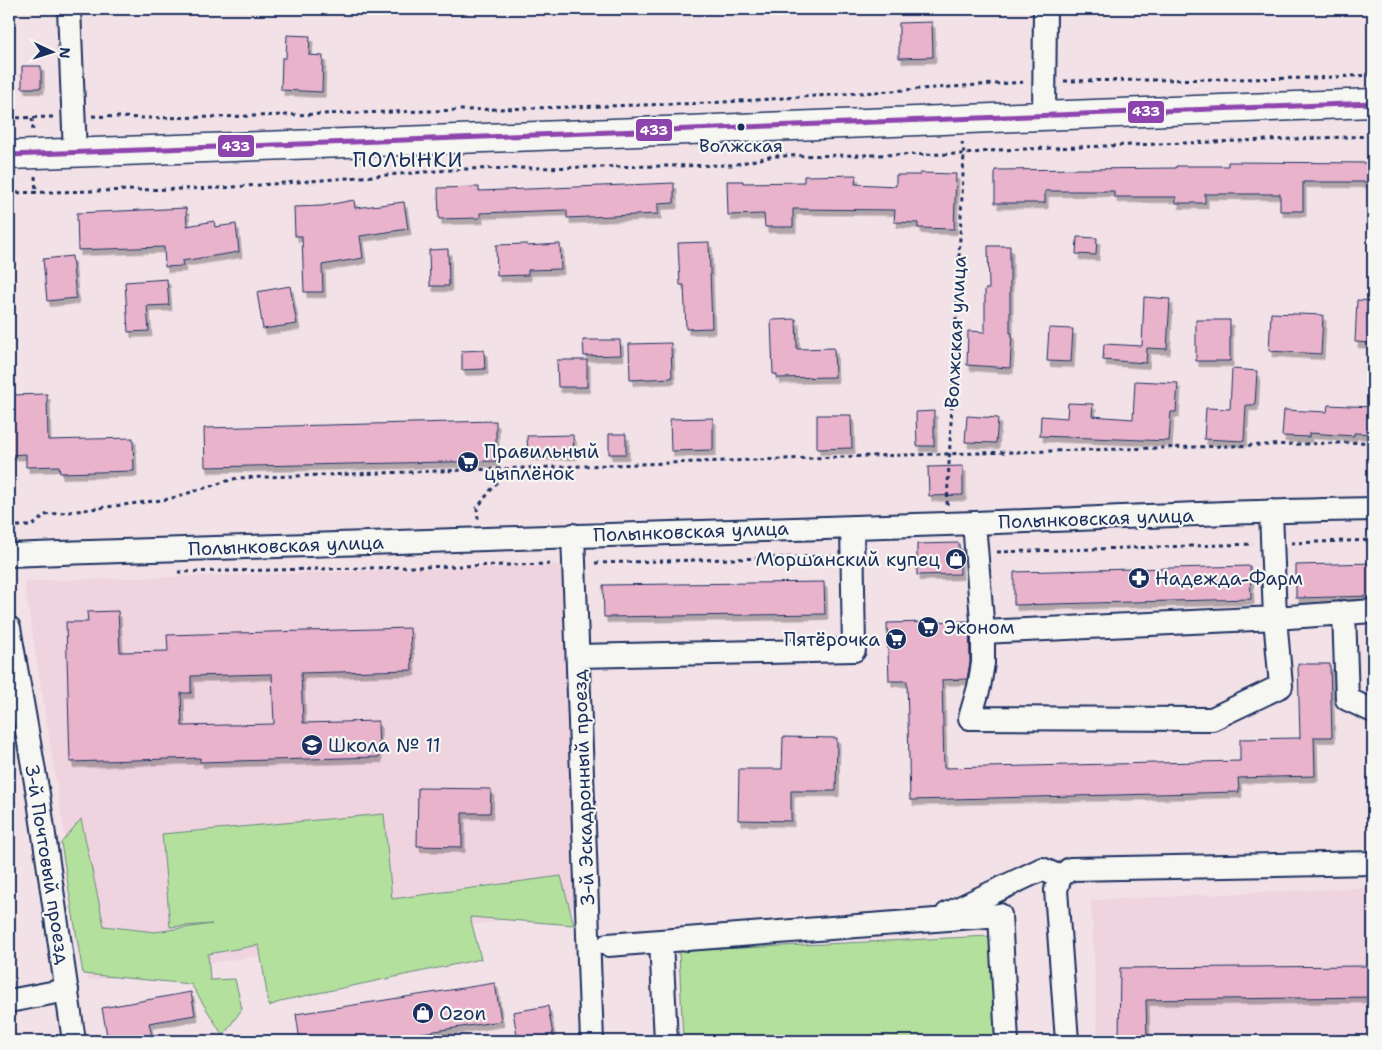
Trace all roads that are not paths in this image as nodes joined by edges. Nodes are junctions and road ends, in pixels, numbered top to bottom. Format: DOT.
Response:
graph roads {
  1 [pos="69,9"];
  2 [pos="1044,9"];
  3 [pos="1373,103"];
  4 [pos="1044,116"];
  5 [pos="75,153"];
  6 [pos="9,155"];
  7 [pos="1373,509"];
  8 [pos="1271,511"];
  9 [pos="974,523"];
  10 [pos="852,526"];
  11 [pos="572,535"];
  12 [pos="9,555"];
  13 [pos="1373,611"];
  14 [pos="1344,612"];
  15 [pos="1275,618"];
  16 [pos="9,628"];
  17 [pos="983,632"];
  18 [pos="578,656"];
  19 [pos="14,692"];
  20 [pos="1373,711"];
  21 [pos="1373,864"];
  22 [pos="1060,877"];
  23 [pos="934,920"];
  24 [pos="661,941"];
  25 [pos="608,945"];
  26 [pos="67,990"];
  27 [pos="9,1001"];
  28 [pos="74,1041"];
  29 [pos="592,1041"];
  30 [pos="666,1041"];
  31 [pos="1007,1041"];
  32 [pos="1067,1041"];
  1 -- 5 [label="street"];
  2 -- 4 [label="street"];
  3 -- 4 [label="main road"];
  4 -- 5 [label="main road"];
  5 -- 6 [label="main road"];
  7 -- 8 [label="street, Полынковская улица"];
  8 -- 9 [label="street, Полынковская улица"];
  8 -- 15 [label="street"];
  9 -- 10 [label="street, Полынковская улица"];
  9 -- 17 [label="street"];
  10 -- 11 [label="street, Полынковская улица"];
  10 -- 18 [label="street"];
  11 -- 12 [label="street, Полынковская улица"];
  11 -- 18 [label="street, 3-й Эскадронный проезд"];
  13 -- 14 [label="street"];
  14 -- 15 [label="street"];
  14 -- 20 [label="street"];
  15 -- 17 [label="street"];
  15 -- 17 [label="street"];
  16 -- 19 [label="street, 3-й Почтовый проезд"];
  18 -- 29 [label="street, 3-й Эскадронный проезд"];
  19 -- 26 [label="street, 3-й Почтовый проезд"];
  21 -- 22 [label="street"];
  22 -- 23 [label="street"];
  22 -- 32 [label="street"];
  23 -- 24 [label="street"];
  23 -- 31 [label="street"];
  24 -- 25 [label="street"];
  24 -- 30 [label="street"];
  26 -- 27 [label="street"];
  26 -- 28 [label="street, 3-й Почтовый проезд"];
}
